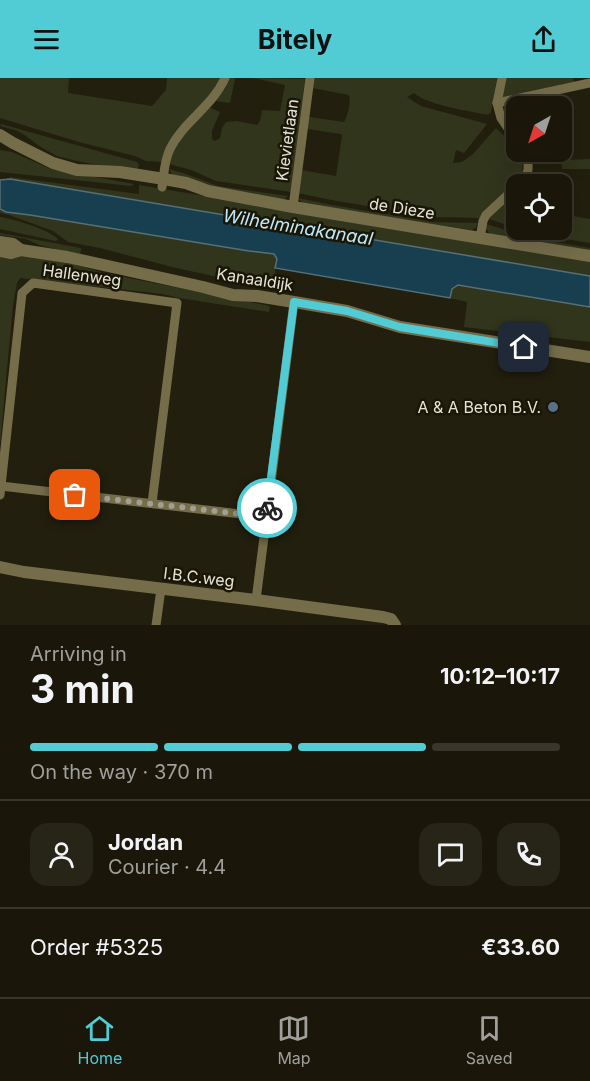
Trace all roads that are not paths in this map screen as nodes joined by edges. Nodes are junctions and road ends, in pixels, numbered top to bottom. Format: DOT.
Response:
graph roads {
  1 [pos="225,78"];
  2 [pos="310,78"];
  3 [pos="502,78"];
  4 [pos="590,83"];
  5 [pos="497,103"];
  6 [pos="506,125"];
  7 [pos="0,135"];
  8 [pos="13,143"];
  9 [pos="0,146"];
  10 [pos="163,183"];
  11 [pos="506,196"];
  12 [pos="292,207"];
  13 [pos="480,238"];
  14 [pos="0,242"];
  15 [pos="21,250"];
  16 [pos="0,251"];
  17 [pos="590,256"];
  18 [pos="294,302"];
  19 [pos="590,357"];
  20 [pos="1,490"];
  21 [pos="152,503"];
  22 [pos="266,517"];
  23 [pos="0,567"];
  24 [pos="161,589"];
  25 [pos="256,600"];
  26 [pos="394,623"];
  27 [pos="156,625"];
  1 -- 10 [label="street"];
  2 -- 12 [label="street, Kievietlaan"];
  3 -- 5 [label="street"];
  4 -- 5 [label="street"];
  5 -- 6 [label="street"];
  7 -- 8 [label="street, de Dieze"];
  8 -- 9 [label="street"];
  8 -- 10 [label="street, de Dieze"];
  10 -- 12 [label="street, de Dieze"];
  11 -- 13 [label="street"];
  12 -- 13 [label="street, de Dieze"];
  13 -- 17 [label="street, de Dieze"];
  14 -- 15 [label="street, Kanaaldijk"];
  15 -- 16 [label="street, Kanaaldijk"];
  15 -- 18 [label="street, Kanaaldijk"];
  18 -- 19 [label="street, Kanaaldijk"];
  18 -- 22 [label="street"];
  20 -- 21 [label="street, Hallenweg"];
  20 -- 21 [label="street, Hallenweg"];
  21 -- 22 [label="street, Hallenweg"];
  22 -- 25 [label="street"];
  23 -- 24 [label="street, I.B.C.weg"];
  24 -- 25 [label="street, I.B.C.weg"];
  24 -- 27 [label="street"];
  25 -- 26 [label="street, I.B.C.weg"];
}
